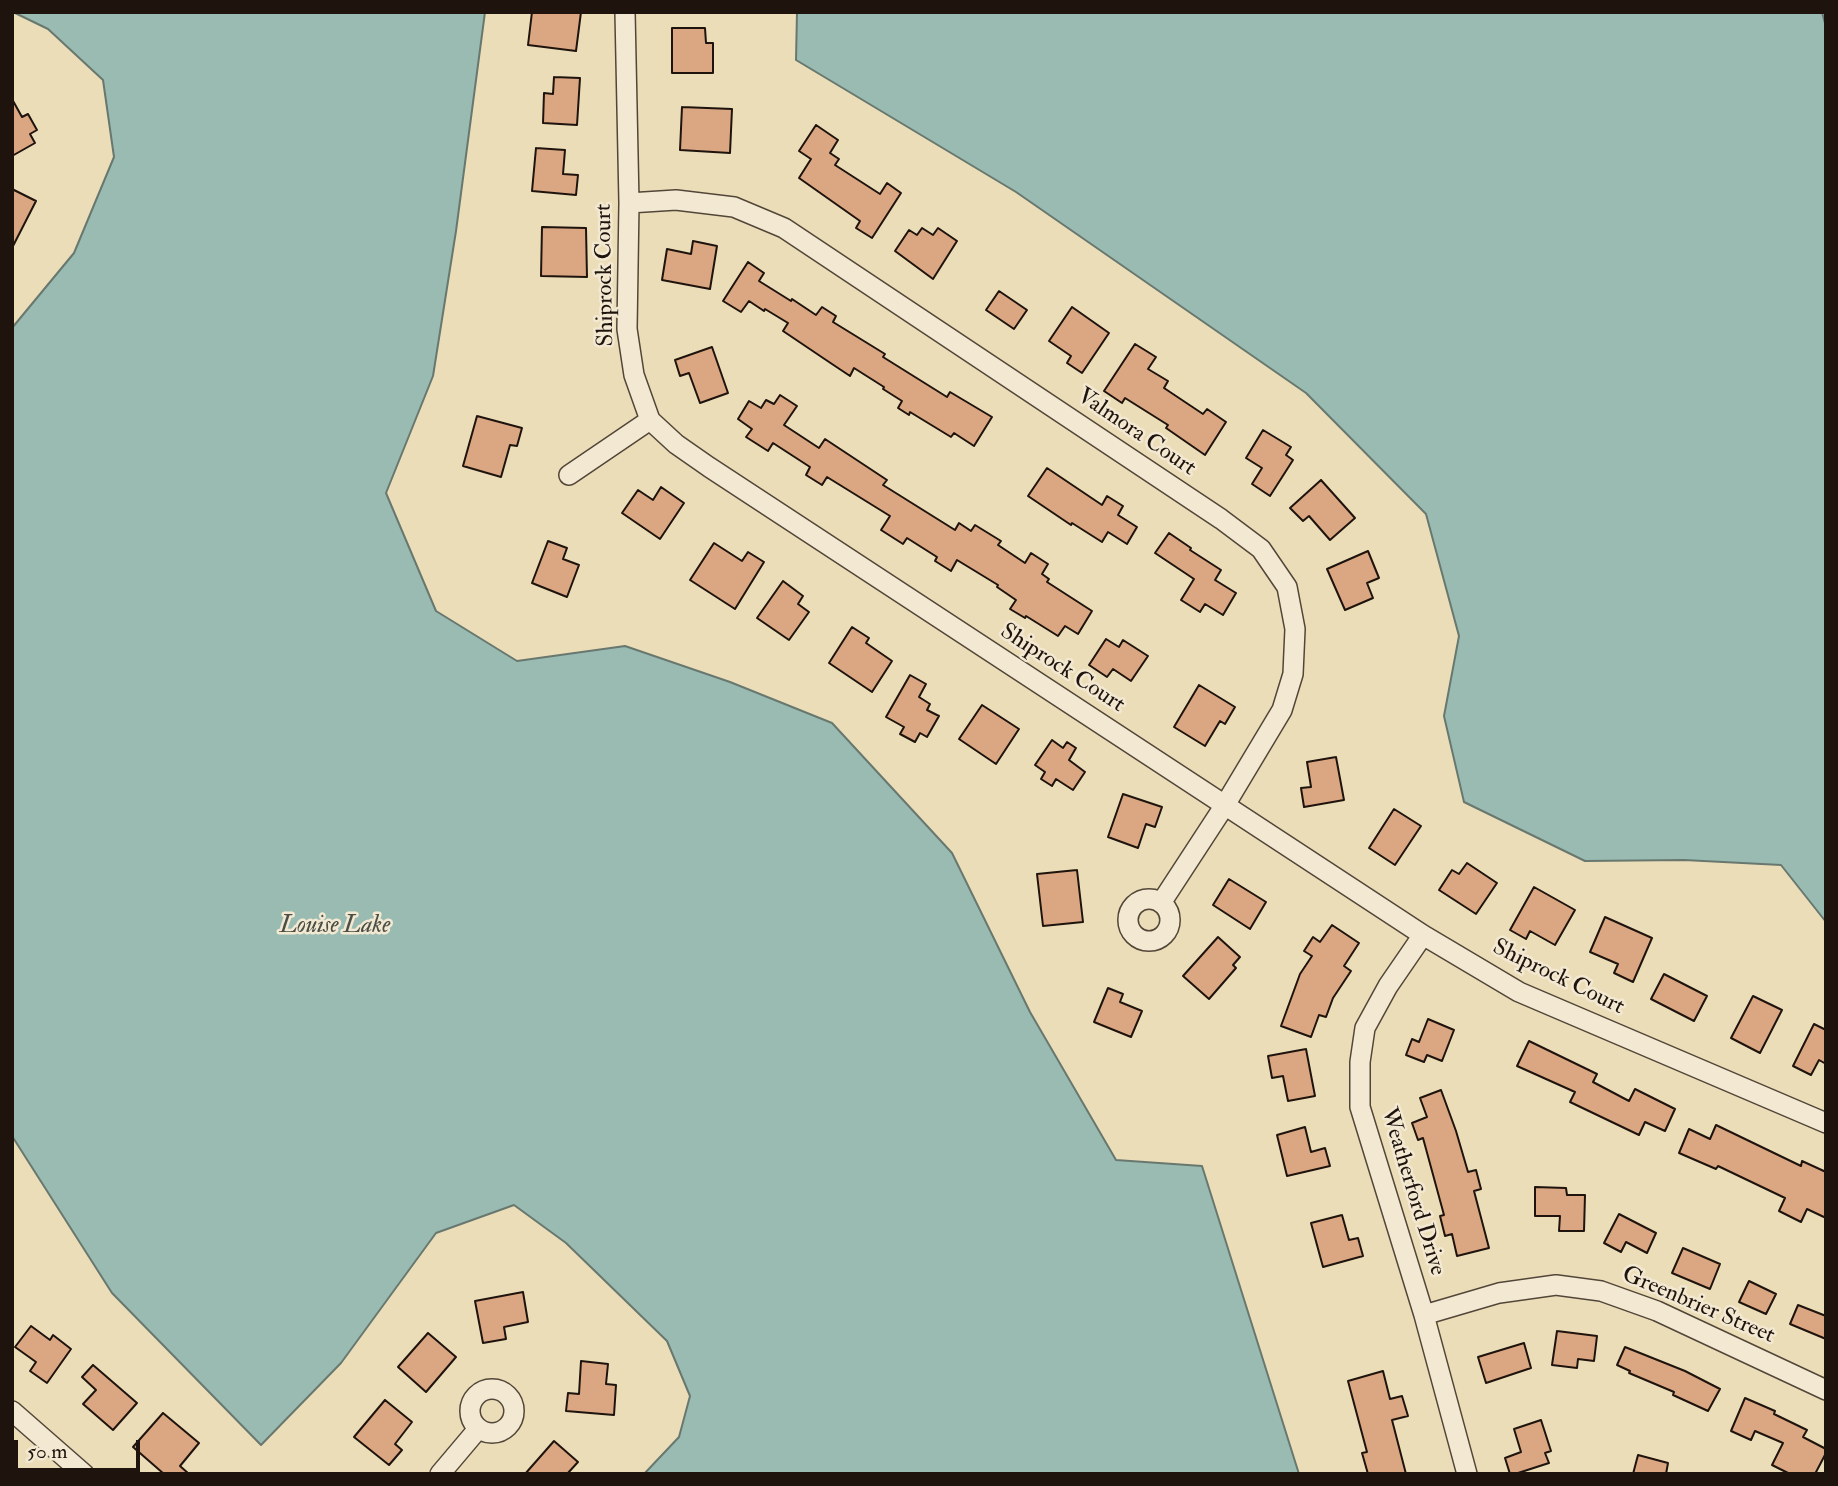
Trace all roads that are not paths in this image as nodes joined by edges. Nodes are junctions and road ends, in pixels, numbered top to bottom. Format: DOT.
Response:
graph roads {
  1 [pos="625,12"];
  2 [pos="629,203"];
  3 [pos="649,420"];
  4 [pos="569,475"];
  5 [pos="1225,805"];
  6 [pos="1161,903"];
  7 [pos="1423,935"];
  8 [pos="1826,1124"];
  9 [pos="1424,1315"];
  10 [pos="1826,1390"];
  11 [pos="12,1411"];
  12 [pos="478,1429"];
  13 [pos="84,1474"];
  14 [pos="440,1474"];
  15 [pos="1467,1474"];
  1 -- 2 [label="street, Shiprock Court"];
  2 -- 3 [label="street, Shiprock Court"];
  2 -- 5 [label="street, Valmora Court"];
  3 -- 4 [label="street"];
  3 -- 5 [label="street, Shiprock Court"];
  5 -- 6 [label="street, Valmora Court"];
  5 -- 7 [label="street, Shiprock Court"];
  7 -- 8 [label="street, Shiprock Court"];
  7 -- 9 [label="street, Weatherford Drive"];
  9 -- 10 [label="street, Greenbrier Street"];
  9 -- 15 [label="street, Weatherford Drive"];
  11 -- 13 [label="street"];
  12 -- 14 [label="street"];
}
